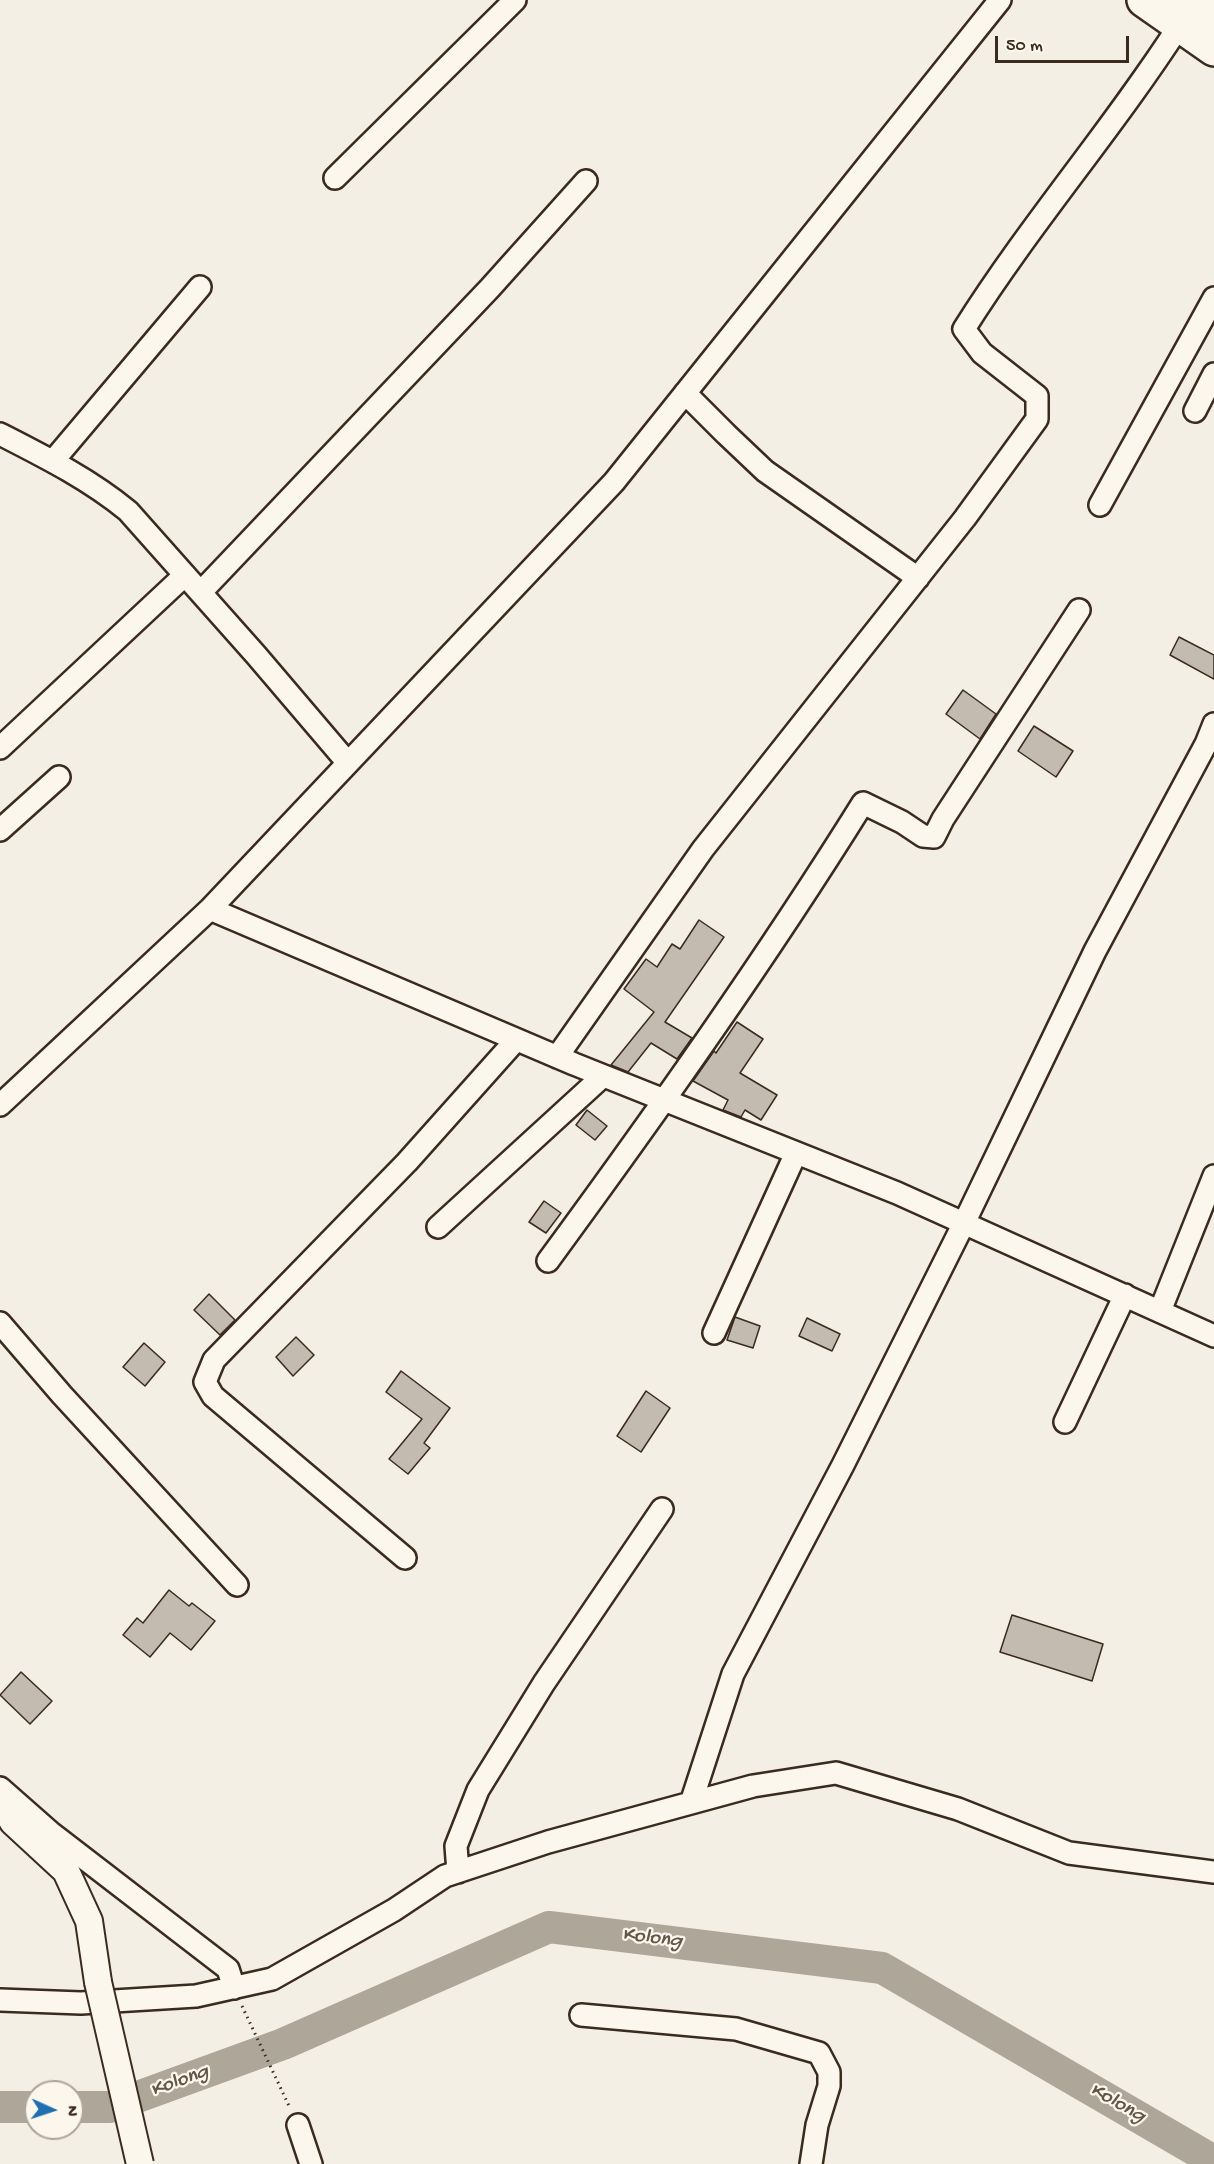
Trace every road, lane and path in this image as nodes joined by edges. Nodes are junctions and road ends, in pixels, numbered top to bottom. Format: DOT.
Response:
graph roads {
  1 [pos="515,0"];
  2 [pos="1000,0"];
  3 [pos="1144,0"];
  4 [pos="1183,13"];
  5 [pos="1214,20"];
  6 [pos="1214,49"];
  7 [pos="335,177"];
  8 [pos="586,181"];
  9 [pos="200,287"];
  10 [pos="1214,298"];
  11 [pos="1214,374"];
  12 [pos="685,393"];
  13 [pos="1195,411"];
  14 [pos="0,434"];
  15 [pos="53,461"];
  16 [pos="1100,505"];
  17 [pos="185,574"];
  18 [pos="918,578"];
  19 [pos="201,592"];
  20 [pos="1079,610"];
  21 [pos="1214,724"];
  22 [pos="0,748"];
  23 [pos="348,763"];
  24 [pos="59,777"];
  25 [pos="0,830"];
  26 [pos="210,909"];
  27 [pos="516,1040"];
  28 [pos="557,1057"];
  29 [pos="603,1076"];
  30 [pos="666,1100"];
  31 [pos="0,1105"];
  32 [pos="796,1153"];
  33 [pos="1214,1176"];
  34 [pos="964,1223"];
  35 [pos="438,1227"];
  36 [pos="548,1261"];
  37 [pos="1125,1294"];
  38 [pos="1160,1311"];
  39 [pos="0,1323"];
  40 [pos="714,1333"];
  41 [pos="1214,1336"];
  42 [pos="1065,1422"];
  43 [pos="662,1509"];
  44 [pos="405,1558"];
  45 [pos="237,1585"];
  46 [pos="0,1788"];
  47 [pos="0,1800"];
  48 [pos="691,1803"];
  49 [pos="458,1872"];
  50 [pos="1214,1872"];
  51 [pos="234,1988"];
  52 [pos="0,2000"];
  53 [pos="581,2015"];
  54 [pos="250,2025"];
  55 [pos="298,2124"];
  56 [pos="140,2164"];
  57 [pos="311,2164"];
  58 [pos="811,2164"];
  1 -- 7 [label="street"];
  2 -- 12 [label="street"];
  3 -- 4 [label="main road"];
  4 -- 5 [label="main road"];
  4 -- 6 [label="main road"];
  4 -- 18 [label="street"];
  8 -- 19 [label="street"];
  9 -- 15 [label="street"];
  10 -- 16 [label="street"];
  11 -- 13 [label="street"];
  12 -- 18 [label="street"];
  12 -- 23 [label="street"];
  14 -- 15 [label="street"];
  15 -- 17 [label="street"];
  17 -- 19 [label="street"];
  17 -- 22 [label="street"];
  18 -- 28 [label="street"];
  19 -- 23 [label="street"];
  20 -- 30 [label="street"];
  21 -- 34 [label="street"];
  23 -- 26 [label="street"];
  24 -- 25 [label="street"];
  26 -- 27 [label="street"];
  26 -- 31 [label="street"];
  27 -- 28 [label="street"];
  27 -- 44 [label="street"];
  28 -- 29 [label="street"];
  29 -- 30 [label="street"];
  29 -- 35 [label="street"];
  30 -- 32 [label="street"];
  30 -- 36 [label="street"];
  32 -- 34 [label="street"];
  32 -- 40 [label="street"];
  33 -- 38 [label="street"];
  34 -- 37 [label="street"];
  34 -- 48 [label="street"];
  37 -- 38 [label="street"];
  37 -- 42 [label="street"];
  38 -- 41 [label="street"];
  39 -- 45 [label="street"];
  43 -- 49 [label="street"];
  46 -- 51 [label="street"];
  47 -- 56 [label="street, bridge"];
  48 -- 49 [label="street"];
  48 -- 50 [label="street"];
  49 -- 51 [label="street"];
  51 -- 52 [label="street"];
  53 -- 58 [label="street"];
  54 -- 55 [label="path"];
  55 -- 57 [label="street"];
}
